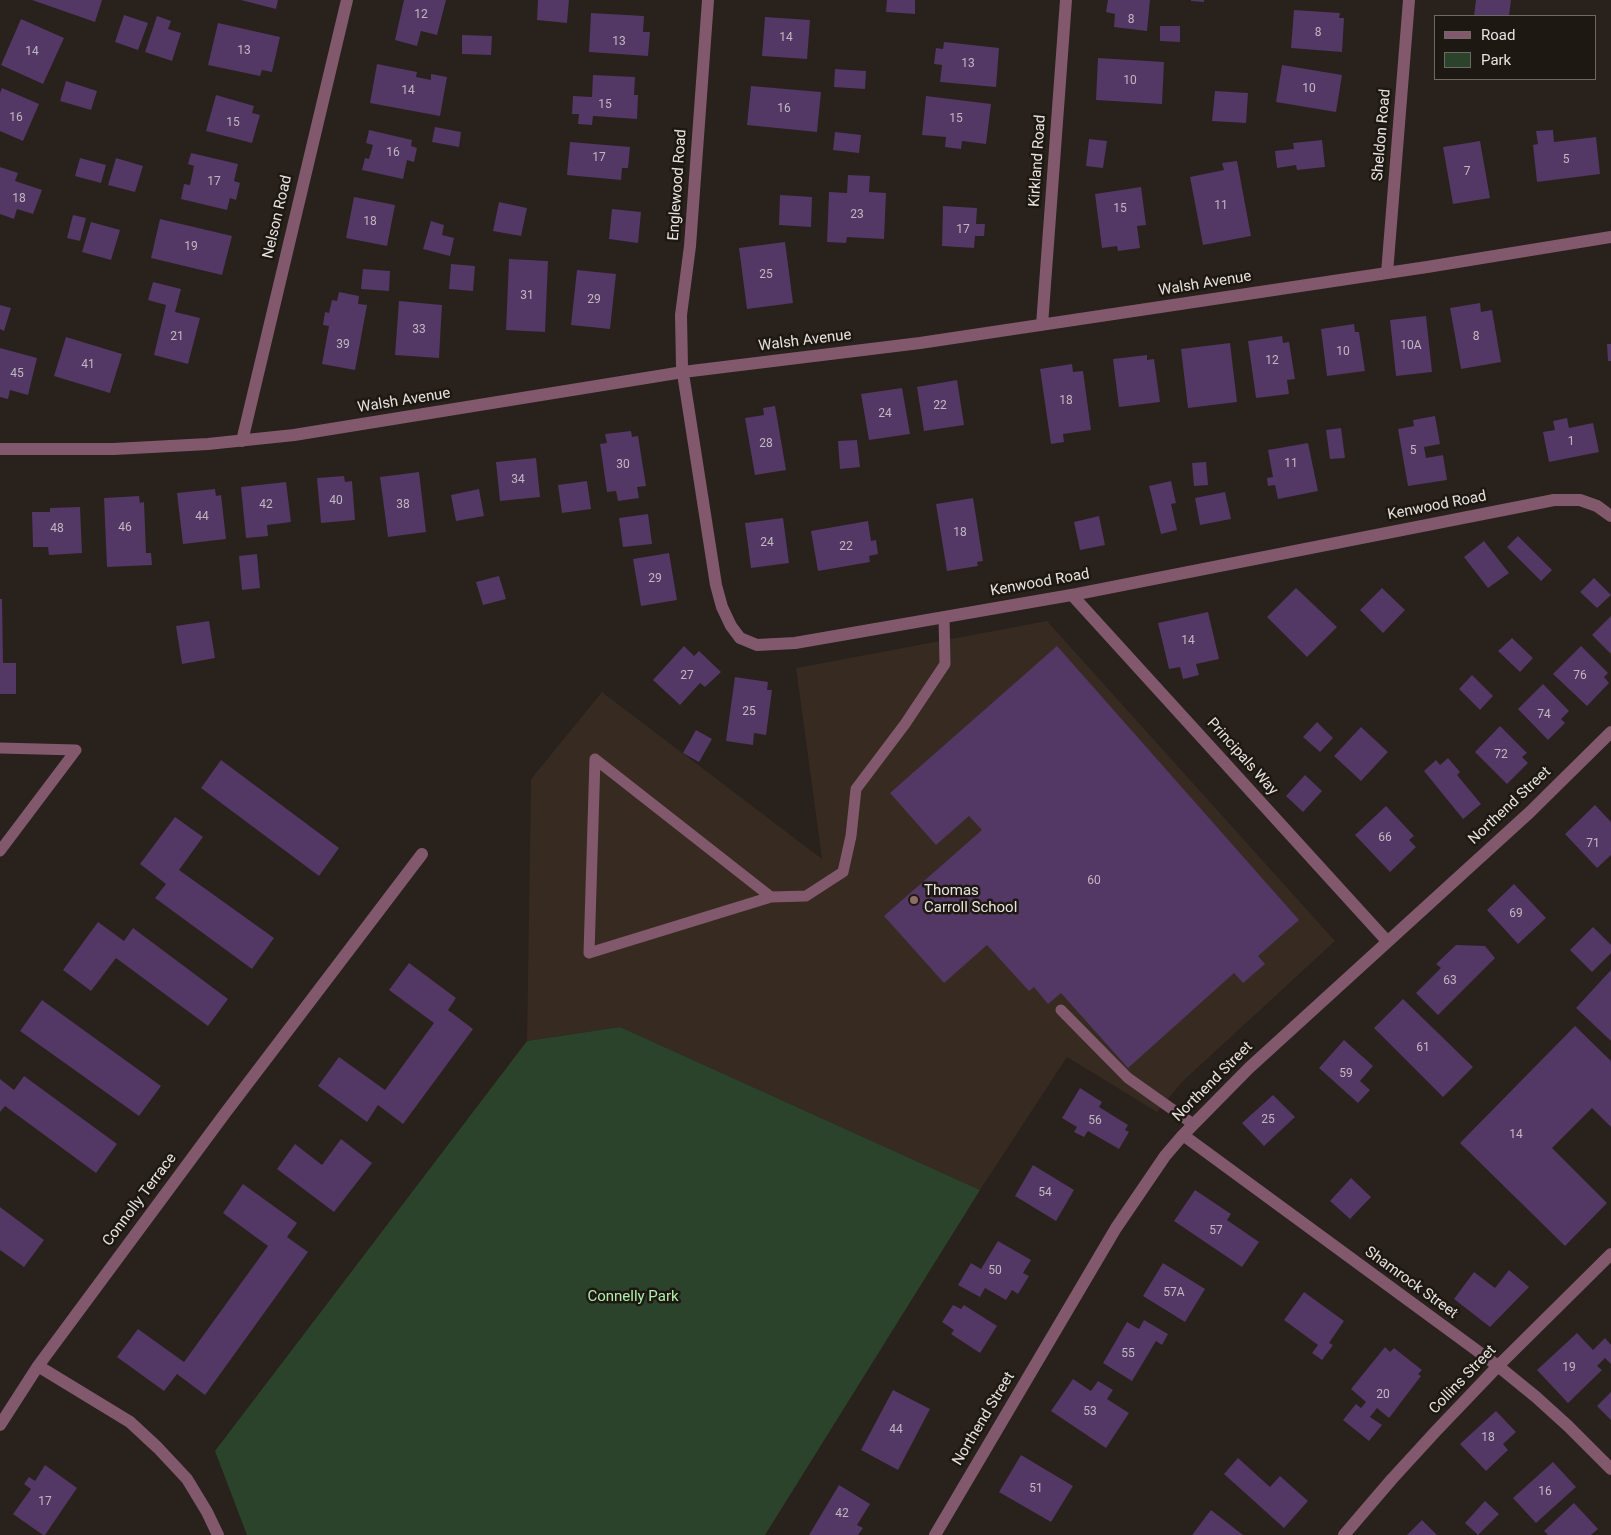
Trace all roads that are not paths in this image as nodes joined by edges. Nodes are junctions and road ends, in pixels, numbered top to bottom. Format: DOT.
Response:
graph roads {
  1 [pos="346,0"];
  2 [pos="708,0"];
  3 [pos="1066,0"];
  4 [pos="1409,0"];
  5 [pos="1611,237"];
  6 [pos="1387,273"];
  7 [pos="1042,325"];
  8 [pos="683,372"];
  9 [pos="242,441"];
  10 [pos="0,449"];
  11 [pos="1611,516"];
  12 [pos="1072,595"];
  13 [pos="944,617"];
  14 [pos="1611,732"];
  15 [pos="0,748"];
  16 [pos="0,851"];
  17 [pos="422,854"];
  18 [pos="771,897"];
  19 [pos="1388,941"];
  20 [pos="1061,1010"];
  21 [pos="1193,1124"];
  22 [pos="1183,1135"];
  23 [pos="1611,1254"];
  24 [pos="38,1366"];
  25 [pos="1498,1366"];
  26 [pos="0,1425"];
  27 [pos="1611,1469"];
  28 [pos="218,1535"];
  29 [pos="935,1535"];
  30 [pos="1344,1535"];
  1 -- 9 [label="street, Nelson Road"];
  2 -- 8 [label="street, Englewood Road"];
  3 -- 7 [label="street, Kirkland Road"];
  4 -- 6 [label="street, Sheldon Road"];
  5 -- 6 [label="street, Walsh Avenue"];
  6 -- 7 [label="street, Walsh Avenue"];
  7 -- 8 [label="street, Walsh Avenue"];
  8 -- 9 [label="street, Walsh Avenue"];
  8 -- 13 [label="street, Kenwood Road"];
  9 -- 10 [label="street, Walsh Avenue"];
  11 -- 12 [label="street, Kenwood Road"];
  12 -- 13 [label="street, Kenwood Road"];
  12 -- 19 [label="street, Principals Way"];
  13 -- 18 [label="lane"];
  14 -- 19 [label="street, Northend Street"];
  15 -- 16 [label="lane"];
  17 -- 24 [label="street, Connolly Terrace"];
  18 -- 18 [label="lane"];
  19 -- 21 [label="street, Northend Street"];
  20 -- 21 [label="lane"];
  21 -- 22 [label="street, Northend Street"];
  22 -- 25 [label="street, Shamrock Street"];
  22 -- 29 [label="street, Northend Street"];
  23 -- 25 [label="street, Collins Street"];
  24 -- 26 [label="street, Connolly Terrace"];
  24 -- 28 [label="street"];
  25 -- 27 [label="street, Shamrock Street"];
  25 -- 30 [label="street, Collins Street"];
}
